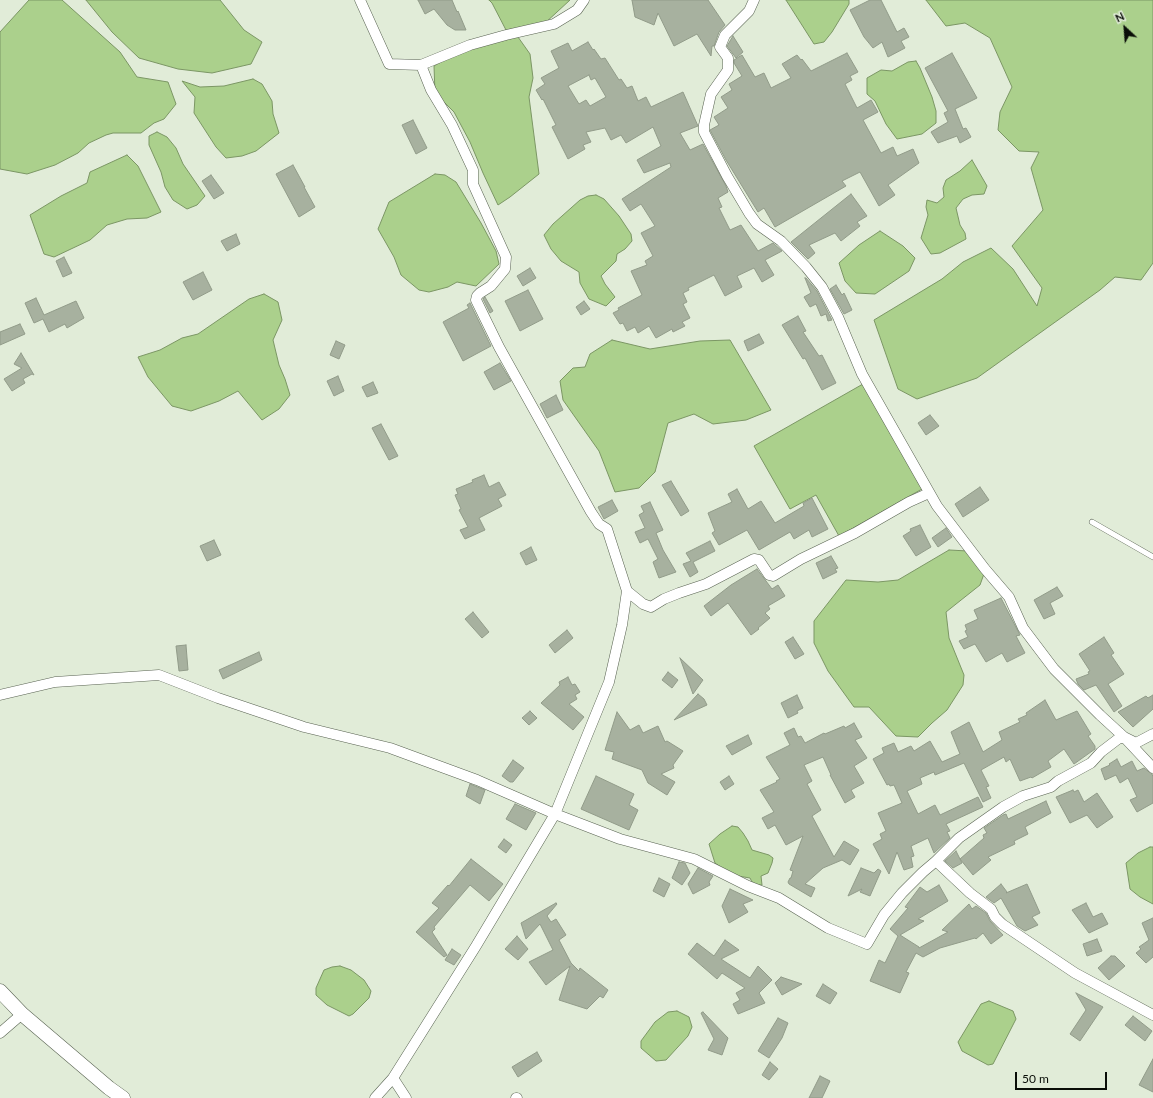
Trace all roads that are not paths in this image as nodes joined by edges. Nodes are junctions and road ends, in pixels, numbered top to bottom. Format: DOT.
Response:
graph roads {
  1 [pos="360,0"];
  2 [pos="584,0"];
  3 [pos="754,0"];
  4 [pos="421,66"];
  5 [pos="929,493"];
  6 [pos="1092,522"];
  7 [pos="1153,557"];
  8 [pos="627,591"];
  9 [pos="0,695"];
  10 [pos="1153,734"];
  11 [pos="1124,738"];
  12 [pos="1153,768"];
  13 [pos="555,814"];
  14 [pos="936,861"];
  15 [pos="0,991"];
  16 [pos="22,1014"];
  17 [pos="1153,1015"];
  18 [pos="0,1033"];
  19 [pos="393,1078"];
  20 [pos="123,1098"];
  21 [pos="375,1098"];
  22 [pos="406,1098"];
  1 -- 4 [label="street"];
  2 -- 4 [label="street"];
  3 -- 5 [label="street"];
  4 -- 8 [label="street"];
  5 -- 8 [label="street"];
  5 -- 11 [label="street"];
  6 -- 7 [label="lane"];
  8 -- 13 [label="street"];
  9 -- 13 [label="street"];
  10 -- 11 [label="street"];
  11 -- 12 [label="street"];
  11 -- 14 [label="street"];
  13 -- 14 [label="street"];
  13 -- 19 [label="street"];
  14 -- 17 [label="street"];
  15 -- 16 [label="street"];
  16 -- 18 [label="street"];
  16 -- 20 [label="street"];
  19 -- 21 [label="street"];
  19 -- 22 [label="street"];
}
